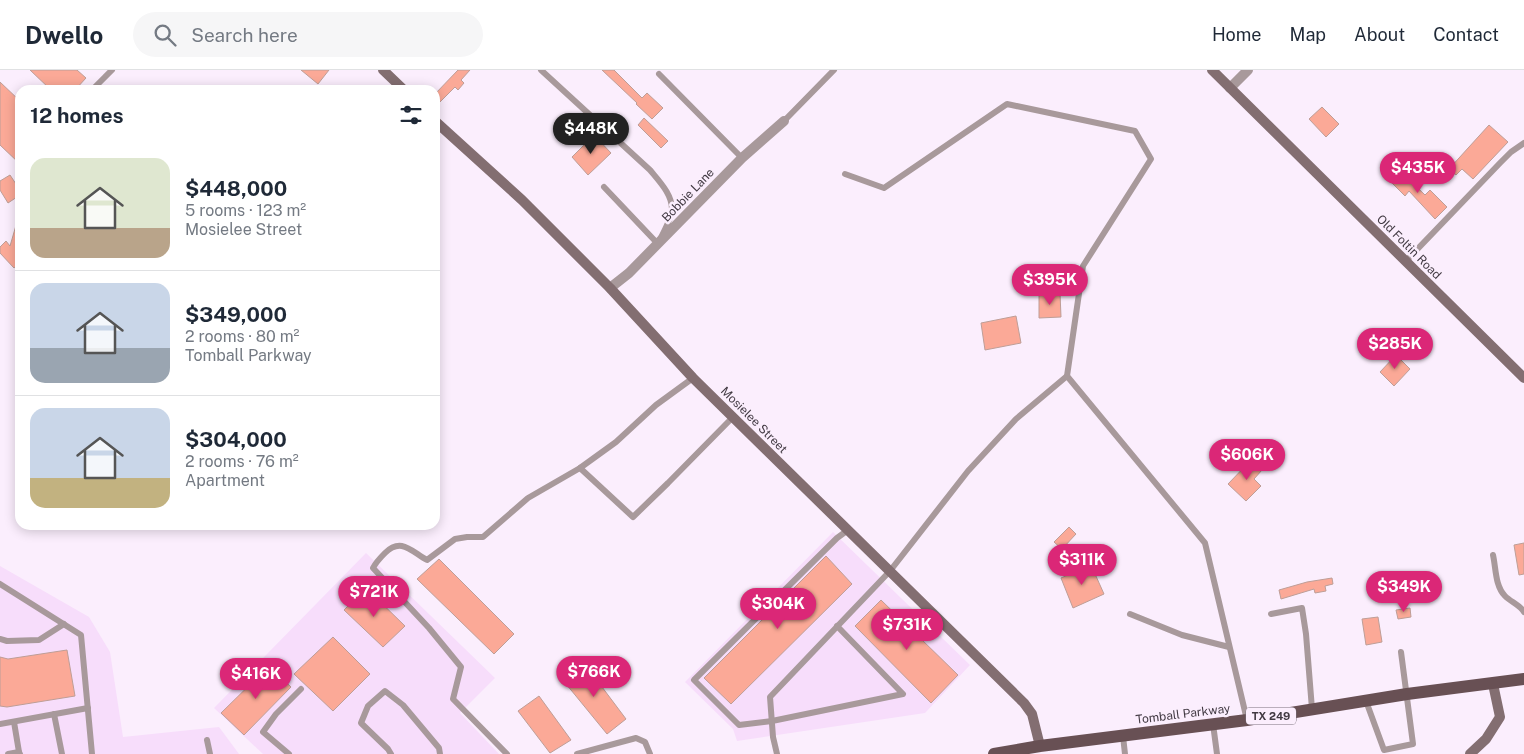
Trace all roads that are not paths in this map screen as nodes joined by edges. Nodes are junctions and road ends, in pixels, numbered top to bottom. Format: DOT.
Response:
graph roads {
  1 [pos="112,70"];
  2 [pos="383,70"];
  3 [pos="541,70"];
  4 [pos="834,70"];
  5 [pos="1212,70"];
  6 [pos="1248,70"];
  7 [pos="659,74"];
  8 [pos="97,85"];
  9 [pos="399,85"];
  10 [pos="1230,88"];
  11 [pos="784,121"];
  12 [pos="440,129"];
  13 [pos="1524,143"];
  14 [pos="742,158"];
  15 [pos="845,174"];
  16 [pos="604,187"];
  17 [pos="658,244"];
  18 [pos="1406,261"];
  19 [pos="610,288"];
  20 [pos="1068,376"];
  21 [pos="693,378"];
  22 [pos="1524,378"];
  23 [pos="733,417"];
  24 [pos="580,468"];
  25 [pos="848,530"];
  26 [pos="1493,554"];
  27 [pos="890,571"];
  28 [pos="0,584"];
  29 [pos="1524,612"];
  30 [pos="1130,614"];
  31 [pos="1271,614"];
  32 [pos="64,624"];
  33 [pos="837,626"];
  34 [pos="0,638"];
  35 [pos="1229,647"];
  36 [pos="1401,652"];
  37 [pos="1524,679"];
  38 [pos="1497,683"];
  39 [pos="1524,686"];
  40 [pos="301,689"];
  41 [pos="1407,694"];
  42 [pos="1366,701"];
  43 [pos="88,708"];
  44 [pos="1312,709"];
  45 [pos="54,714"];
  46 [pos="1246,720"];
  47 [pos="772,721"];
  48 [pos="14,722"];
  49 [pos="0,724"];
  50 [pos="1213,724"];
  51 [pos="1123,736"];
  52 [pos="207,740"];
  53 [pos="1040,750"];
  54 [pos="440,751"];
  55 [pos="1387,752"];
  56 [pos="20,753"];
  57 [pos="8,754"];
  58 [pos="62,754"];
  59 [pos="92,754"];
  60 [pos="210,754"];
  61 [pos="289,754"];
  62 [pos="391,754"];
  63 [pos="433,754"];
  64 [pos="507,754"];
  65 [pos="577,754"];
  66 [pos="650,754"];
  67 [pos="777,754"];
  68 [pos="999,754"];
  69 [pos="1125,754"];
  70 [pos="1217,754"];
  71 [pos="1470,754"];
  1 -- 8 [label="lane"];
  2 -- 9 [label="street"];
  3 -- 17 [label="lane"];
  4 -- 11 [label="lane"];
  5 -- 10 [label="street, Old Foltin Road"];
  6 -- 10 [label="street"];
  7 -- 14 [label="lane"];
  10 -- 18 [label="street, Old Foltin Road"];
  11 -- 14 [label="street, Bobbie Lane"];
  12 -- 19 [label="street, Mosielee Street"];
  13 -- 18 [label="lane"];
  14 -- 17 [label="street, Bobbie Lane"];
  15 -- 20 [label="lane"];
  16 -- 17 [label="lane"];
  17 -- 19 [label="street, Bobbie Lane"];
  18 -- 22 [label="street, Old Foltin Road"];
  19 -- 21 [label="street, Mosielee Street"];
  20 -- 27 [label="lane"];
  20 -- 35 [label="lane"];
  21 -- 23 [label="street, Mosielee Street"];
  21 -- 24 [label="lane"];
  23 -- 24 [label="lane"];
  23 -- 25 [label="street, Mosielee Street"];
  24 -- 64 [label="lane"];
  25 -- 27 [label="street, Mosielee Street"];
  25 -- 47 [label="lane"];
  26 -- 29 [label="lane"];
  27 -- 33 [label="lane"];
  27 -- 53 [label="street, Mosielee Street"];
  28 -- 32 [label="lane"];
  30 -- 35 [label="lane"];
  31 -- 44 [label="lane"];
  32 -- 34 [label="lane"];
  32 -- 43 [label="lane"];
  33 -- 47 [label="lane"];
  33 -- 47 [label="lane"];
  35 -- 46 [label="lane"];
  36 -- 41 [label="lane"];
  37 -- 38 [label="main road, Tomball Parkway / TX 249"];
  38 -- 39 [label="main road"];
  38 -- 41 [label="main road, Tomball Parkway / TX 249"];
  38 -- 71 [label="street"];
  40 -- 61 [label="lane"];
  41 -- 42 [label="main road, Tomball Parkway / TX 249"];
  41 -- 55 [label="lane"];
  42 -- 44 [label="main road, Tomball Parkway / TX 249"];
  42 -- 55 [label="lane"];
  43 -- 45 [label="lane"];
  43 -- 59 [label="lane"];
  44 -- 46 [label="main road, Tomball Parkway / TX 249"];
  45 -- 48 [label="lane"];
  45 -- 58 [label="lane"];
  46 -- 50 [label="main road, Tomball Parkway / TX 249"];
  47 -- 67 [label="lane"];
  48 -- 49 [label="lane"];
  48 -- 56 [label="lane"];
  50 -- 51 [label="main road, Tomball Parkway / TX 249"];
  50 -- 70 [label="lane"];
  51 -- 53 [label="main road, Tomball Parkway / TX 249"];
  51 -- 69 [label="lane"];
  52 -- 60 [label="lane"];
  53 -- 68 [label="main road, Tomball Parkway / TX 249"];
  54 -- 62 [label="lane"];
  54 -- 63 [label="lane"];
  56 -- 57 [label="lane"];
  65 -- 66 [label="lane"];
}
